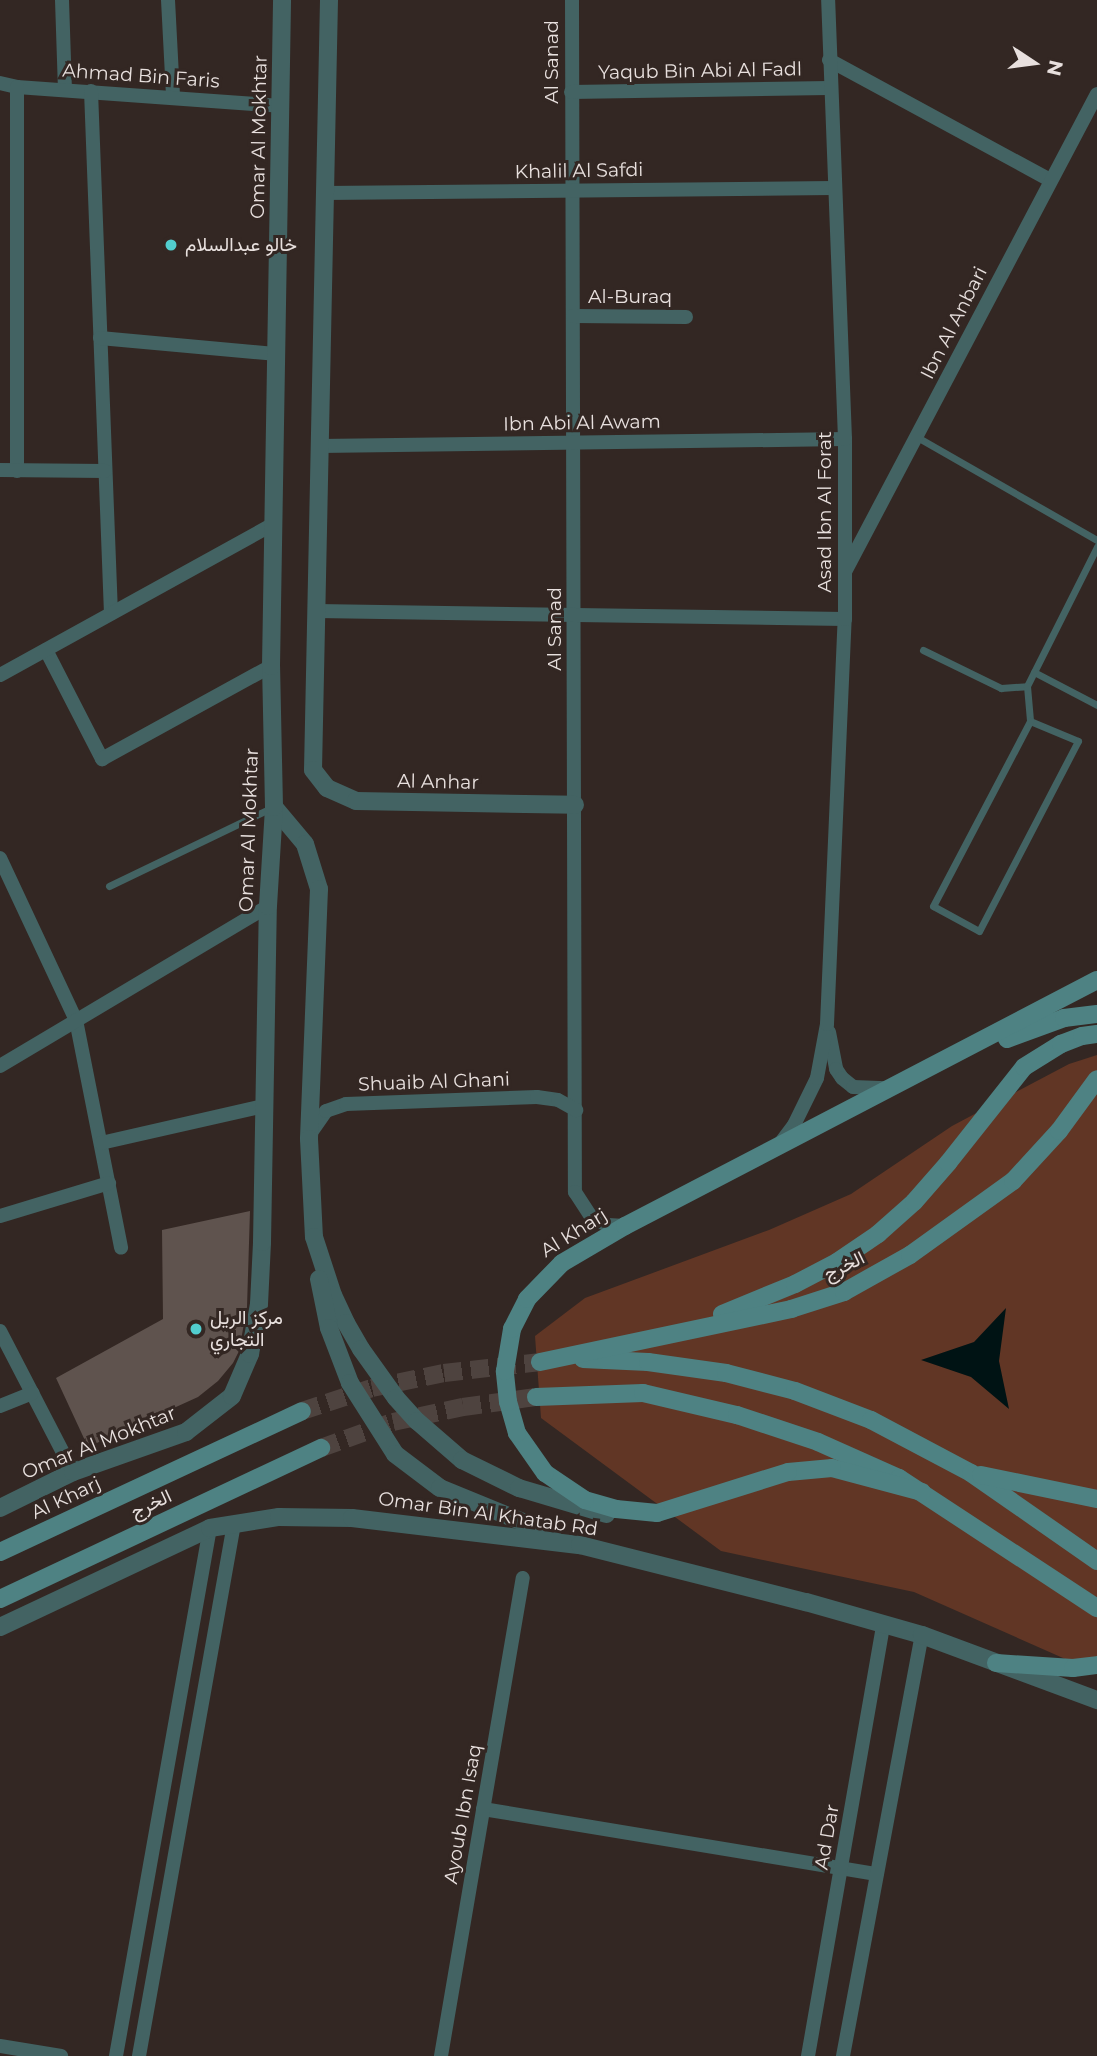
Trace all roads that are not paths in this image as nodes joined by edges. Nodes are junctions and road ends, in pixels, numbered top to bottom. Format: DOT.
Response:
graph roads {
  1 [pos="62,0"];
  2 [pos="168,0"];
  3 [pos="282,0"];
  4 [pos="329,0"];
  5 [pos="572,0"];
  6 [pos="828,0"];
  7 [pos="829,60"];
  8 [pos="0,83"];
  9 [pos="17,87"];
  10 [pos="65,89"];
  11 [pos="829,89"];
  12 [pos="91,91"];
  13 [pos="571,92"];
  14 [pos="1097,93"];
  15 [pos="173,97"];
  16 [pos="280,106"];
  17 [pos="1050,180"];
  18 [pos="833,188"];
  19 [pos="571,190"];
  20 [pos="325,193"];
  21 [pos="573,316"];
  22 [pos="686,317"];
  23 [pos="100,338"];
  24 [pos="276,354"];
  25 [pos="917,437"];
  26 [pos="845,439"];
  27 [pos="573,443"];
  28 [pos="320,446"];
  29 [pos="0,470"];
  30 [pos="17,471"];
  31 [pos="105,471"];
  32 [pos="274,524"];
  33 [pos="1097,540"];
  34 [pos="1097,547"];
  35 [pos="846,571"];
  36 [pos="317,611"];
  37 [pos="574,613"];
  38 [pos="111,614"];
  39 [pos="845,620"];
  40 [pos="46,650"];
  41 [pos="923,650"];
  42 [pos="271,666"];
  43 [pos="1034,672"];
  44 [pos="0,675"];
  45 [pos="1027,686"];
  46 [pos="1097,705"];
  47 [pos="1030,721"];
  48 [pos="575,806"];
  49 [pos="274,807"];
  50 [pos="0,858"];
  51 [pos="109,886"];
  52 [pos="268,906"];
  53 [pos="1097,981"];
  54 [pos="1097,1014"];
  55 [pos="76,1020"];
  56 [pos="827,1024"];
  57 [pos="1097,1034"];
  58 [pos="952,1056"];
  59 [pos="0,1066"];
  60 [pos="1097,1079"];
  61 [pos="892,1087"];
  62 [pos="264,1106"];
  63 [pos="576,1110"];
  64 [pos="309,1139"];
  65 [pos="101,1143"];
  66 [pos="776,1148"];
  67 [pos="109,1183"];
  68 [pos="0,1216"];
  69 [pos="625,1226"];
  70 [pos="314,1237"];
  71 [pos="121,1248"];
  72 [pos="686,1330"];
  73 [pos="0,1331"];
  74 [pos="32,1393"];
  75 [pos="536,1397"];
  76 [pos="0,1406"];
  77 [pos="302,1411"];
  78 [pos="321,1448"];
  79 [pos="74,1472"];
  80 [pos="971,1473"];
  81 [pos="922,1492"];
  82 [pos="1097,1499"];
  83 [pos="0,1508"];
  84 [pos="657,1513"];
  85 [pos="234,1524"];
  86 [pos="210,1528"];
  87 [pos="580,1545"];
  88 [pos="0,1552"];
  89 [pos="1097,1561"];
  90 [pos="523,1578"];
  91 [pos="0,1599"];
  92 [pos="1097,1608"];
  93 [pos="883,1625"];
  94 [pos="0,1627"];
  95 [pos="922,1635"];
  96 [pos="996,1663"];
  97 [pos="1097,1665"];
  98 [pos="1097,1700"];
  99 [pos="483,1809"];
  100 [pos="841,1867"];
  101 [pos="877,1874"];
  102 [pos="0,2046"];
  103 [pos="61,2056"];
  104 [pos="116,2056"];
  105 [pos="139,2056"];
  106 [pos="441,2056"];
  107 [pos="808,2056"];
  108 [pos="843,2056"];
  1 -- 10 [label="street"];
  2 -- 15 [label="street"];
  3 -- 16 [label="street, Omar Al Mokhtar"];
  4 -- 20 [label="street"];
  5 -- 13 [label="street, Al Sanad"];
  6 -- 7 [label="street, Asad Ibn Al Forat"];
  7 -- 11 [label="street, Asad Ibn Al Forat"];
  7 -- 17 [label="street, Yaqub Bin Abi Al Fadl"];
  8 -- 9 [label="street, Ahmad Bin Faris"];
  9 -- 10 [label="street, Ahmad Bin Faris"];
  9 -- 30 [label="street"];
  10 -- 12 [label="street, Ahmad Bin Faris"];
  11 -- 13 [label="street, Yaqub Bin Abi Al Fadl"];
  11 -- 18 [label="street, Asad Ibn Al Forat"];
  12 -- 15 [label="street, Ahmad Bin Faris"];
  12 -- 23 [label="street"];
  13 -- 19 [label="street, Al Sanad"];
  14 -- 17 [label="street, Ibn Al Anbari"];
  15 -- 16 [label="street, Ahmad Bin Faris"];
  16 -- 24 [label="street, Omar Al Mokhtar"];
  17 -- 25 [label="street, Ibn Al Anbari"];
  18 -- 19 [label="street, Khalil Al Safdi"];
  18 -- 26 [label="street, Asad Ibn Al Forat"];
  19 -- 20 [label="street, Khalil Al Safdi"];
  19 -- 21 [label="street, Al Sanad"];
  20 -- 28 [label="street"];
  21 -- 22 [label="street, Al-Buraq"];
  21 -- 27 [label="street, Al Sanad"];
  23 -- 24 [label="street"];
  23 -- 31 [label="street"];
  24 -- 32 [label="street, Omar Al Mokhtar"];
  25 -- 33 [label="lane"];
  25 -- 35 [label="street, Ibn Al Anbari"];
  26 -- 27 [label="street, Ibn Abi Al Awam"];
  26 -- 35 [label="street, Asad Ibn Al Forat"];
  27 -- 28 [label="street, Ibn Abi Al Awam"];
  27 -- 37 [label="street, Al Sanad"];
  28 -- 36 [label="street"];
  29 -- 30 [label="street"];
  30 -- 31 [label="street"];
  31 -- 38 [label="street"];
  32 -- 38 [label="street"];
  32 -- 42 [label="street, Omar Al Mokhtar"];
  34 -- 43 [label="lane"];
  35 -- 39 [label="street, Asad Ibn Al Forat"];
  36 -- 37 [label="street"];
  36 -- 48 [label="street, Al Anhar"];
  37 -- 39 [label="street"];
  37 -- 48 [label="street, Al Sanad"];
  38 -- 40 [label="street"];
  39 -- 56 [label="street, Asad Ibn Al Forat"];
  40 -- 42 [label="street"];
  40 -- 44 [label="street"];
  41 -- 45 [label="lane"];
  42 -- 49 [label="street, Omar Al Mokhtar"];
  43 -- 45 [label="lane"];
  43 -- 46 [label="lane"];
  45 -- 47 [label="lane"];
  47 -- 47 [label="lane"];
  48 -- 63 [label="street, Al Sanad"];
  49 -- 51 [label="lane"];
  49 -- 52 [label="street, Omar Al Mokhtar"];
  49 -- 64 [label="street"];
  50 -- 55 [label="street"];
  52 -- 55 [label="street"];
  52 -- 62 [label="street, Omar Al Mokhtar"];
  53 -- 58 [label="main road, Al Kharj"];
  54 -- 58 [label="main road"];
  55 -- 59 [label="street"];
  55 -- 65 [label="street"];
  56 -- 61 [label="street, Asad Ibn Al Forat"];
  56 -- 66 [label="street, Asad Ibn Al Forat"];
  57 -- 72 [label="main road"];
  58 -- 61 [label="main road, Al Kharj"];
  60 -- 72 [label="main road, الخرج"];
  61 -- 66 [label="main road, Al Kharj"];
  62 -- 65 [label="street"];
  62 -- 79 [label="street, Omar Al Mokhtar"];
  63 -- 64 [label="street, Shuaib Al Ghani"];
  63 -- 69 [label="street, Al Sanad"];
  64 -- 70 [label="street"];
  65 -- 67 [label="street"];
  66 -- 69 [label="main road, Al Kharj"];
  67 -- 68 [label="street"];
  67 -- 71 [label="street"];
  69 -- 84 [label="main road, Al Kharj"];
  70 -- 84 [label="street"];
  70 -- 87 [label="street"];
  72 -- 80 [label="main road, الخرج"];
  73 -- 74 [label="street"];
  74 -- 76 [label="street"];
  74 -- 79 [label="street"];
  75 -- 81 [label="main road"];
  77 -- 88 [label="main road, Al Kharj"];
  78 -- 91 [label="main road, الخرج"];
  79 -- 83 [label="street, Omar Al Mokhtar"];
  80 -- 82 [label="main road"];
  80 -- 89 [label="main road"];
  81 -- 84 [label="main road, Al Kharj"];
  81 -- 92 [label="main road"];
  85 -- 86 [label="street, Omar Bin Al Khatab Rd"];
  85 -- 87 [label="street, Omar Bin Al Khatab Rd"];
  85 -- 105 [label="street"];
  86 -- 94 [label="street, Omar Bin Al Khatab Rd"];
  86 -- 104 [label="street"];
  87 -- 93 [label="street, Omar Bin Al Khatab Rd"];
  90 -- 99 [label="street, Ayoub Ibn Isaq"];
  93 -- 95 [label="street, Omar Bin Al Khatab Rd"];
  93 -- 100 [label="street, Ad Dar"];
  95 -- 96 [label="street, Omar Bin Al Khatab Rd"];
  95 -- 101 [label="street"];
  96 -- 97 [label="main road"];
  96 -- 98 [label="street, Omar Bin Al Khatab Rd"];
  99 -- 100 [label="street"];
  99 -- 106 [label="street, Ayoub Ibn Isaq"];
  100 -- 101 [label="street"];
  100 -- 107 [label="street, Ad Dar"];
  101 -- 108 [label="street"];
  102 -- 103 [label="street"];
}
